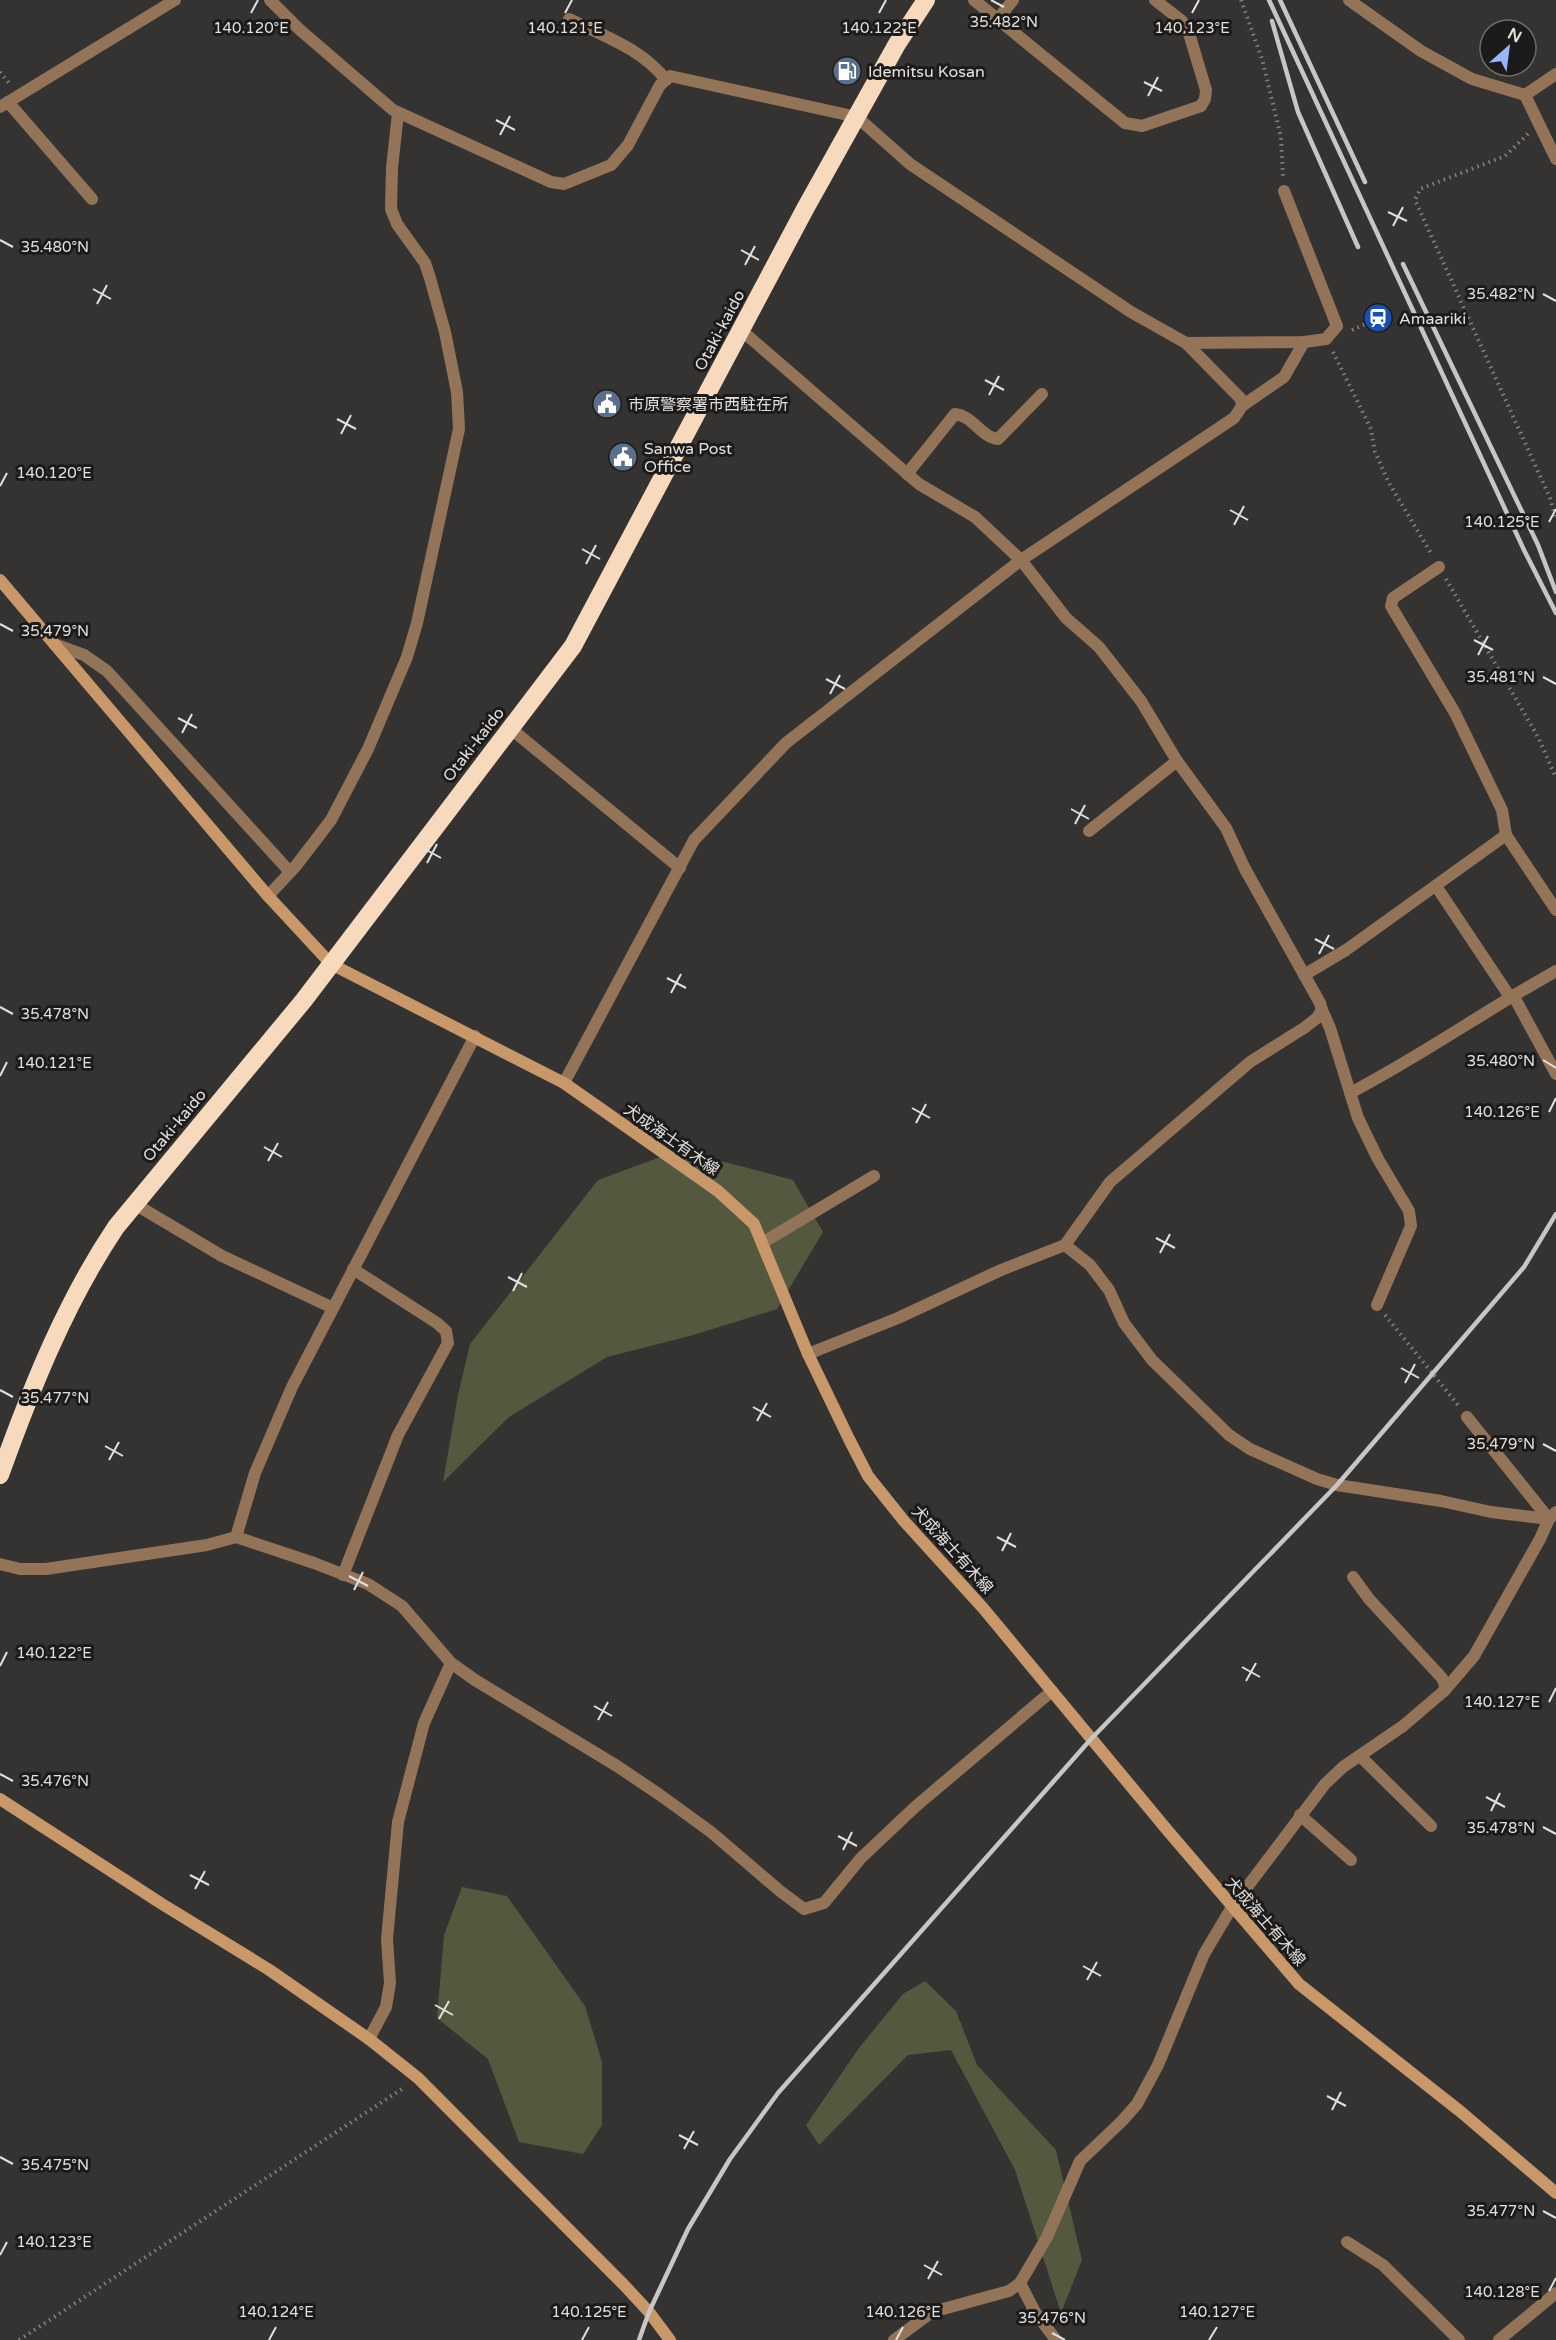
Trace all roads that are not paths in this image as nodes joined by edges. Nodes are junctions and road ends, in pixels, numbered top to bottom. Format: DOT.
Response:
graph roads {
  1 [pos="175,0"];
  2 [pos="270,0"];
  3 [pos="926,0"];
  4 [pos="974,0"];
  5 [pos="1013,0"];
  6 [pos="1155,0"];
  7 [pos="1349,0"];
  8 [pos="569,19"];
  9 [pos="998,19"];
  10 [pos="1556,75"];
  11 [pos="666,80"];
  12 [pos="1526,95"];
  13 [pos="4,104"];
  14 [pos="399,113"];
  15 [pos="857,117"];
  16 [pos="1556,159"];
  17 [pos="1284,191"];
  18 [pos="92,199"];
  19 [pos="741,330"];
  20 [pos="1304,342"];
  21 [pos="1186,343"];
  22 [pos="1042,394"];
  23 [pos="1242,406"];
  24 [pos="907,474"];
  25 [pos="1021,560"];
  26 [pos="1439,567"];
  27 [pos="0,580"];
  28 [pos="54,644"];
  29 [pos="510,728"];
  30 [pos="1177,761"];
  31 [pos="1089,831"];
  32 [pos="1506,835"];
  33 [pos="680,868"];
  34 [pos="290,872"];
  35 [pos="1436,886"];
  36 [pos="268,896"];
  37 [pos="1556,910"];
  38 [pos="331,964"];
  39 [pos="1556,971"];
  40 [pos="1304,975"];
  41 [pos="1512,996"];
  42 [pos="1322,1010"];
  43 [pos="474,1036"];
  44 [pos="1556,1074"];
  45 [pos="564,1083"];
  46 [pos="1350,1093"];
  47 [pos="874,1176"];
  48 [pos="133,1203"];
  49 [pos="762,1243"];
  50 [pos="1065,1245"];
  51 [pos="353,1269"];
  52 [pos="1377,1305"];
  53 [pos="333,1308"];
  54 [pos="808,1354"];
  55 [pos="1467,1417"];
  56 [pos="0,1475"];
  57 [pos="1553,1516"];
  58 [pos="236,1537"];
  59 [pos="0,1564"];
  60 [pos="344,1575"];
  61 [pos="1353,1577"];
  62 [pos="451,1663"];
  63 [pos="1052,1691"];
  64 [pos="1444,1691"];
  65 [pos="1360,1756"];
  66 [pos="0,1799"];
  67 [pos="1300,1815"];
  68 [pos="1431,1826"];
  69 [pos="1351,1860"];
  70 [pos="1232,1907"];
  71 [pos="369,2039"];
  72 [pos="1556,2193"];
  73 [pos="1347,2242"];
  74 [pos="1020,2283"];
  75 [pos="1556,2293"];
  76 [pos="670,2340"];
  77 [pos="894,2340"];
  78 [pos="1056,2340"];
  79 [pos="1459,2340"];
  80 [pos="1499,2340"];
  1 -- 13 [label="street"];
  2 -- 14 [label="street"];
  3 -- 15 [label="highway, Otaki-kaido"];
  4 -- 9 [label="street"];
  5 -- 9 [label="street"];
  6 -- 9 [label="street"];
  7 -- 12 [label="street"];
  8 -- 11 [label="street"];
  10 -- 12 [label="street"];
  11 -- 14 [label="street"];
  11 -- 15 [label="street"];
  12 -- 16 [label="street"];
  13 -- 18 [label="street"];
  14 -- 34 [label="street"];
  15 -- 19 [label="highway, Otaki-kaido"];
  15 -- 21 [label="street"];
  17 -- 20 [label="street"];
  19 -- 24 [label="street"];
  19 -- 29 [label="highway, Otaki-kaido"];
  20 -- 21 [label="street"];
  20 -- 23 [label="street"];
  21 -- 23 [label="street"];
  22 -- 24 [label="street"];
  23 -- 25 [label="street"];
  24 -- 25 [label="street"];
  25 -- 30 [label="street"];
  25 -- 33 [label="street"];
  26 -- 32 [label="street"];
  27 -- 28 [label="main road"];
  28 -- 34 [label="street"];
  28 -- 36 [label="main road"];
  29 -- 33 [label="street"];
  29 -- 38 [label="highway, Otaki-kaido"];
  30 -- 31 [label="street"];
  30 -- 40 [label="street"];
  32 -- 35 [label="street"];
  32 -- 37 [label="street"];
  33 -- 45 [label="street"];
  34 -- 36 [label="street"];
  35 -- 40 [label="street"];
  35 -- 41 [label="street"];
  36 -- 38 [label="main road"];
  38 -- 43 [label="main road, 犬成海士有木線"];
  38 -- 48 [label="highway, Otaki-kaido"];
  39 -- 41 [label="street"];
  40 -- 42 [label="street"];
  41 -- 44 [label="street"];
  41 -- 46 [label="street"];
  42 -- 46 [label="street"];
  42 -- 50 [label="street"];
  43 -- 45 [label="main road, 犬成海士有木線"];
  43 -- 51 [label="street"];
  45 -- 49 [label="main road, 犬成海士有木線"];
  46 -- 52 [label="street"];
  47 -- 49 [label="street"];
  48 -- 53 [label="street"];
  48 -- 56 [label="highway, Otaki-kaido"];
  49 -- 54 [label="main road, 犬成海士有木線"];
  50 -- 54 [label="street"];
  50 -- 57 [label="street"];
  51 -- 53 [label="street"];
  51 -- 60 [label="street"];
  53 -- 58 [label="street"];
  54 -- 63 [label="main road, 犬成海士有木線"];
  55 -- 57 [label="street"];
  57 -- 64 [label="street"];
  58 -- 59 [label="street"];
  58 -- 60 [label="street"];
  60 -- 62 [label="street"];
  61 -- 64 [label="street"];
  62 -- 63 [label="street"];
  62 -- 71 [label="street"];
  63 -- 70 [label="main road, 犬成海士有木線"];
  64 -- 65 [label="street"];
  65 -- 67 [label="street"];
  65 -- 68 [label="street"];
  66 -- 71 [label="main road"];
  67 -- 69 [label="street"];
  67 -- 70 [label="street"];
  70 -- 72 [label="main road, 犬成海士有木線"];
  70 -- 74 [label="street"];
  71 -- 76 [label="main road"];
  73 -- 79 [label="street"];
  74 -- 77 [label="street"];
  74 -- 78 [label="street"];
  75 -- 80 [label="street"];
}
